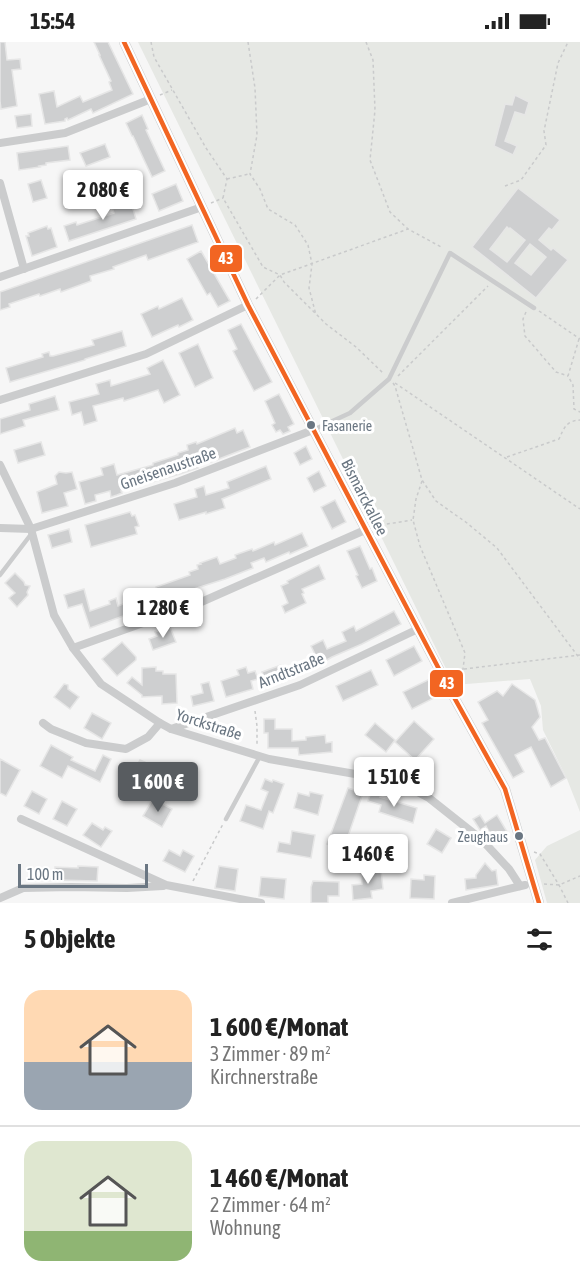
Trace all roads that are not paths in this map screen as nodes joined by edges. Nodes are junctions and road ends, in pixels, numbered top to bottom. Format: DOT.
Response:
graph roads {
  1 [pos="124,42"];
  2 [pos="151,99"];
  3 [pos="0,143"];
  4 [pos="0,183"];
  5 [pos="202,207"];
  6 [pos="24,269"];
  7 [pos="0,278"];
  8 [pos="248,305"];
  9 [pos="534,309"];
  10 [pos="0,400"];
  11 [pos="314,430"];
  12 [pos="0,465"];
  13 [pos="0,528"];
  14 [pos="369,528"];
  15 [pos="32,531"];
  16 [pos="0,575"];
  17 [pos="418,629"];
  18 [pos="73,648"];
  19 [pos="43,723"];
  20 [pos="160,723"];
  21 [pos="171,729"];
  22 [pos="260,756"];
  23 [pos="21,819"];
  24 [pos="226,819"];
  25 [pos="534,884"];
  26 [pos="166,885"];
  27 [pos="520,886"];
  28 [pos="0,898"];
  29 [pos="261,903"];
  30 [pos="452,903"];
  31 [pos="539,903"];
  1 -- 2 [label="street, Bismarckallee"];
  2 -- 3 [label="street"];
  2 -- 5 [label="street, Bismarckallee"];
  4 -- 6 [label="street"];
  5 -- 6 [label="street"];
  5 -- 8 [label="street, Bismarckallee"];
  6 -- 7 [label="street"];
  8 -- 10 [label="street"];
  8 -- 11 [label="street, Bismarckallee"];
  9 -- 11 [label="lane"];
  11 -- 14 [label="street, Bismarckallee"];
  11 -- 15 [label="street, Gneisenaustraße"];
  12 -- 15 [label="street, Yorckstraße"];
  13 -- 15 [label="street, Gneisenaustraße"];
  14 -- 17 [label="street, Bismarckallee"];
  14 -- 18 [label="street"];
  15 -- 16 [label="lane"];
  15 -- 18 [label="street, Yorckstraße"];
  17 -- 21 [label="street, Arndtstraße"];
  17 -- 25 [label="street, Bismarckallee"];
  18 -- 20 [label="street, Yorckstraße"];
  19 -- 20 [label="street"];
  20 -- 21 [label="street, Yorckstraße"];
  21 -- 22 [label="street, Yorckstraße"];
  22 -- 24 [label="lane"];
  22 -- 27 [label="street, Yorckstraße"];
  23 -- 26 [label="street"];
  25 -- 27 [label="street"];
  25 -- 31 [label="street, Bismarckallee"];
  26 -- 28 [label="street"];
  26 -- 29 [label="street"];
  27 -- 30 [label="street"];
}
